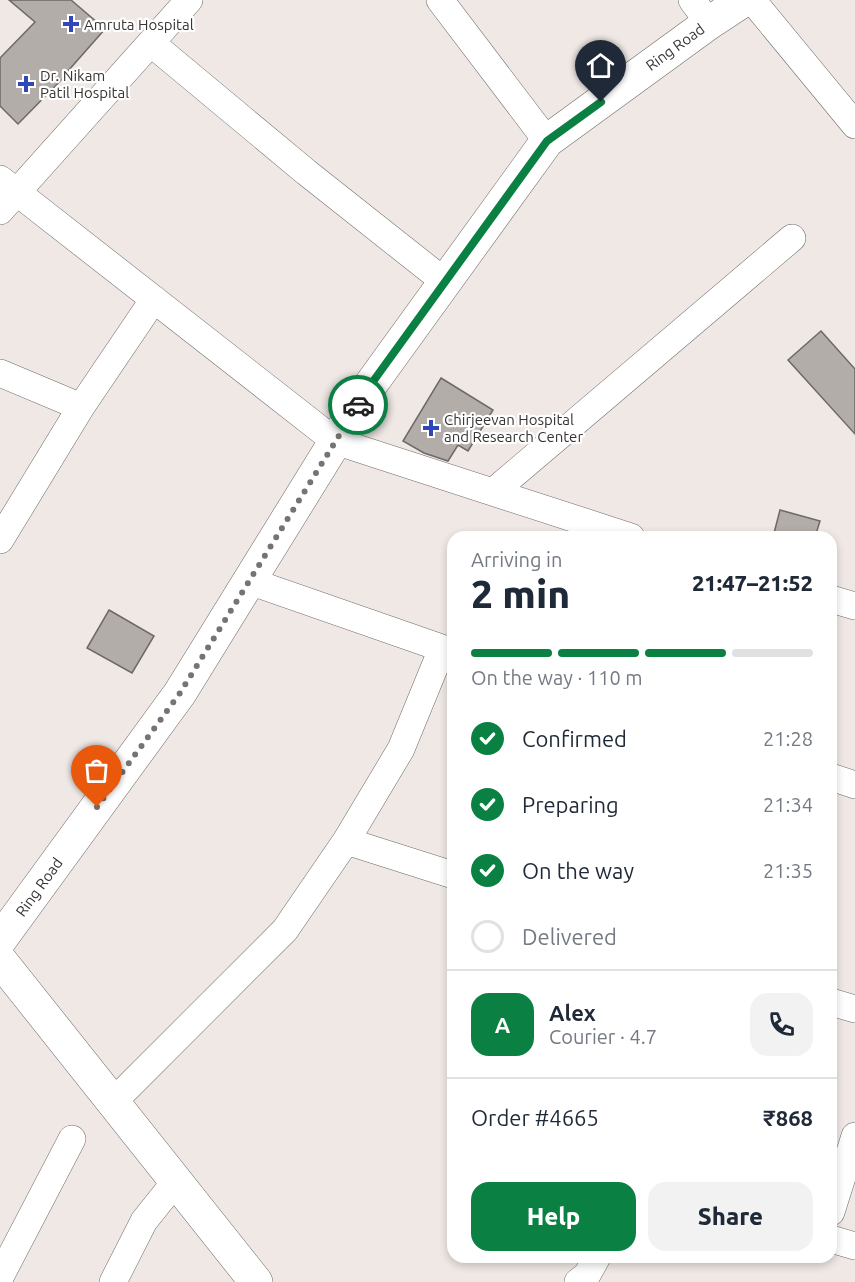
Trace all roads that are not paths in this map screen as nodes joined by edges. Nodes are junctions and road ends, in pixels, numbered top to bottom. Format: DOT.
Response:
graph roads {
  1 [pos="189,0"];
  2 [pos="440,0"];
  3 [pos="744,0"];
  4 [pos="752,0"];
  5 [pos="700,12"];
  6 [pos="151,43"];
  7 [pos="855,124"];
  8 [pos="547,141"];
  9 [pos="6,194"];
  10 [pos="792,238"];
  11 [pos="445,282"];
  12 [pos="154,299"];
  13 [pos="0,373"];
  14 [pos="81,407"];
  15 [pos="335,441"];
  16 [pos="493,492"];
  17 [pos="613,531"];
  18 [pos="0,540"];
  19 [pos="249,581"];
  20 [pos="837,601"];
  21 [pos="855,606"];
  22 [pos="447,651"];
  23 [pos="447,653"];
  24 [pos="837,779"];
  25 [pos="855,785"];
  26 [pos="346,841"];
  27 [pos="447,873"];
  28 [pos="0,940"];
  29 [pos="0,960"];
  30 [pos="837,1004"];
  31 [pos="855,1009"];
  32 [pos="113,1102"];
  33 [pos="855,1136"];
  34 [pos="72,1139"];
  35 [pos="176,1181"];
  36 [pos="837,1193"];
  37 [pos="837,1241"];
  38 [pos="855,1246"];
  39 [pos="594,1263"];
  40 [pos="0,1280"];
  41 [pos="113,1282"];
  42 [pos="256,1282"];
  43 [pos="578,1282"];
  1 -- 6 [label="street"];
  2 -- 8 [label="street"];
  3 -- 5 [label="main road, Ring Road"];
  4 -- 7 [label="street"];
  5 -- 8 [label="main road, Ring Road"];
  6 -- 9 [label="street"];
  6 -- 11 [label="street"];
  8 -- 11 [label="main road, Ring Road"];
  9 -- 12 [label="street"];
  10 -- 16 [label="street"];
  11 -- 15 [label="main road, Ring Road"];
  12 -- 14 [label="street"];
  12 -- 15 [label="street"];
  13 -- 14 [label="street"];
  14 -- 18 [label="street"];
  15 -- 16 [label="street"];
  15 -- 19 [label="main road, Ring Road"];
  16 -- 17 [label="street"];
  19 -- 22 [label="street"];
  19 -- 28 [label="main road, Ring Road"];
  20 -- 21 [label="street"];
  23 -- 26 [label="street"];
  24 -- 25 [label="street"];
  26 -- 27 [label="street"];
  26 -- 32 [label="street"];
  29 -- 32 [label="main road"];
  30 -- 31 [label="street"];
  32 -- 35 [label="main road"];
  33 -- 36 [label="street"];
  34 -- 40 [label="street"];
  35 -- 41 [label="street"];
  35 -- 42 [label="main road"];
  37 -- 38 [label="street"];
  39 -- 43 [label="street"];
}
